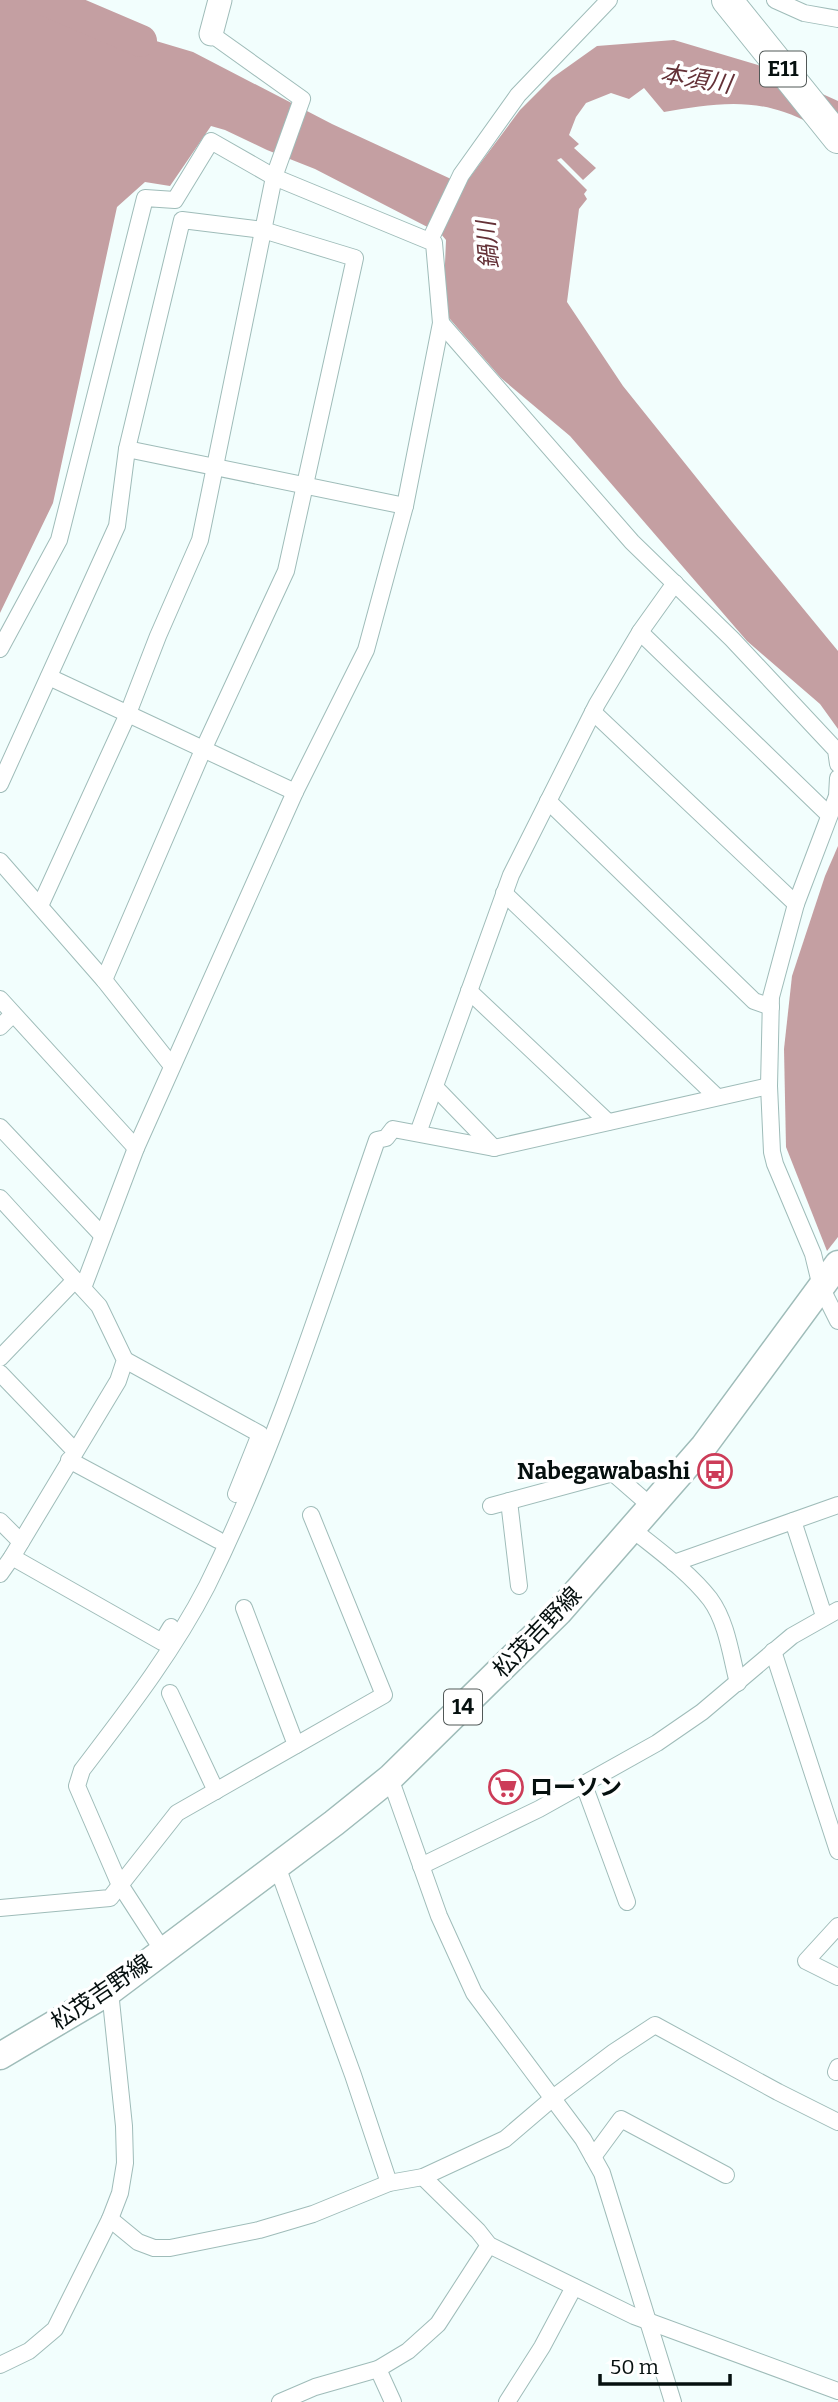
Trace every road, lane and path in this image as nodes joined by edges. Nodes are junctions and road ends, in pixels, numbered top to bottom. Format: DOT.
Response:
graph roads {
  1 [pos="220,0"];
  2 [pos="609,0"];
  3 [pos="727,0"];
  4 [pos="775,0"];
  5 [pos="838,19"];
  6 [pos="211,34"];
  7 [pos="838,138"];
  8 [pos="276,169"];
  9 [pos="263,230"];
  10 [pos="431,237"];
  11 [pos="441,323"];
  12 [pos="127,449"];
  13 [pos="216,468"];
  14 [pos="304,485"];
  15 [pos="405,506"];
  16 [pos="675,583"];
  17 [pos="640,632"];
  18 [pos="0,649"];
  19 [pos="49,677"];
  20 [pos="593,712"];
  21 [pos="127,716"];
  22 [pos="203,750"];
  23 [pos="838,764"];
  24 [pos="838,778"];
  25 [pos="0,785"];
  26 [pos="295,792"];
  27 [pos="548,801"];
  28 [pos="828,814"];
  29 [pos="0,861"];
  30 [pos="504,893"];
  31 [pos="796,904"];
  32 [pos="40,906"];
  33 [pos="104,980"];
  34 [pos="469,991"];
  35 [pos="0,999"];
  36 [pos="771,1007"];
  37 [pos="13,1014"];
  38 [pos="0,1027"];
  39 [pos="172,1066"];
  40 [pos="769,1086"];
  41 [pos="435,1087"];
  42 [pos="717,1097"];
  43 [pos="608,1122"];
  44 [pos="0,1126"];
  45 [pos="418,1133"];
  46 [pos="136,1148"];
  47 [pos="494,1148"];
  48 [pos="0,1198"];
  49 [pos="102,1235"];
  50 [pos="838,1264"];
  51 [pos="79,1284"];
  52 [pos="821,1287"];
  53 [pos="838,1321"];
  54 [pos="0,1358"];
  55 [pos="125,1360"];
  56 [pos="0,1373"];
  57 [pos="72,1455"];
  58 [pos="509,1501"];
  59 [pos="838,1504"];
  60 [pos="491,1506"];
  61 [pos="652,1507"];
  62 [pos="311,1516"];
  63 [pos="0,1521"];
  64 [pos="793,1521"];
  65 [pos="632,1529"];
  66 [pos="218,1540"];
  67 [pos="21,1542"];
  68 [pos="12,1557"];
  69 [pos="674,1563"];
  70 [pos="0,1574"];
  71 [pos="519,1586"];
  72 [pos="244,1608"];
  73 [pos="831,1613"];
  74 [pos="772,1651"];
  75 [pos="738,1683"];
  76 [pos="170,1693"];
  77 [pos="296,1745"];
  78 [pos="390,1778"];
  79 [pos="584,1785"];
  80 [pos="215,1791"];
  81 [pos="838,1851"];
  82 [pos="277,1866"];
  83 [pos="421,1866"];
  84 [pos="119,1883"];
  85 [pos="627,1902"];
  86 [pos="0,1908"];
  87 [pos="838,1926"];
  88 [pos="163,1951"];
  89 [pos="838,1977"];
  90 [pos="110,1991"];
  91 [pos="0,2056"];
  92 [pos="553,2098"];
  93 [pos="838,2122"];
  94 [pos="593,2157"];
  95 [pos="726,2175"];
  96 [pos="423,2177"];
  97 [pos="388,2183"];
  98 [pos="110,2219"];
  99 [pos="489,2245"];
  100 [pos="574,2287"];
  101 [pos="648,2322"];
  102 [pos="0,2365"];
  103 [pos="378,2369"];
  104 [pos="838,2391"];
  105 [pos="280,2402"];
  106 [pos="393,2402"];
  107 [pos="507,2402"];
  108 [pos="673,2402"];
  1 -- 6 [label="street"];
  2 -- 10 [label="street"];
  3 -- 7 [label="highway, E11"];
  4 -- 5 [label="street"];
  6 -- 8 [label="street"];
  8 -- 9 [label="street"];
  8 -- 10 [label="street"];
  8 -- 18 [label="street"];
  9 -- 12 [label="street"];
  9 -- 13 [label="street"];
  9 -- 14 [label="street"];
  10 -- 11 [label="street"];
  11 -- 15 [label="street"];
  11 -- 16 [label="street"];
  12 -- 13 [label="street"];
  12 -- 19 [label="street"];
  13 -- 14 [label="street"];
  13 -- 21 [label="street"];
  14 -- 15 [label="street"];
  14 -- 22 [label="street"];
  15 -- 26 [label="street"];
  16 -- 17 [label="street"];
  16 -- 23 [label="street"];
  17 -- 20 [label="street"];
  17 -- 28 [label="street"];
  19 -- 21 [label="street"];
  19 -- 25 [label="street"];
  20 -- 27 [label="street"];
  20 -- 31 [label="street"];
  21 -- 22 [label="street"];
  21 -- 32 [label="street"];
  22 -- 26 [label="street"];
  22 -- 33 [label="street"];
  24 -- 28 [label="street"];
  26 -- 39 [label="street"];
  27 -- 30 [label="street"];
  27 -- 36 [label="street"];
  28 -- 31 [label="street"];
  29 -- 32 [label="street"];
  30 -- 34 [label="street"];
  30 -- 42 [label="street"];
  31 -- 36 [label="street"];
  32 -- 33 [label="street"];
  33 -- 39 [label="street"];
  34 -- 41 [label="street"];
  34 -- 43 [label="street"];
  35 -- 37 [label="street"];
  36 -- 40 [label="street"];
  37 -- 38 [label="street"];
  37 -- 46 [label="street"];
  39 -- 46 [label="street"];
  40 -- 42 [label="street"];
  40 -- 52 [label="street"];
  41 -- 45 [label="street"];
  41 -- 47 [label="street"];
  42 -- 43 [label="street"];
  43 -- 47 [label="street"];
  44 -- 49 [label="street"];
  45 -- 47 [label="street"];
  45 -- 84 [label="street"];
  46 -- 49 [label="street"];
  48 -- 51 [label="street"];
  49 -- 51 [label="street"];
  50 -- 52 [label="main road, 松茂吉野線 / 14"];
  51 -- 54 [label="street"];
  51 -- 55 [label="street"];
  52 -- 53 [label="street"];
  52 -- 61 [label="main road, 松茂吉野線 / 14"];
  55 -- 57 [label="street"];
  55 -- 66 [label="street"];
  56 -- 57 [label="street"];
  57 -- 66 [label="street"];
  57 -- 67 [label="street"];
  58 -- 60 [label="street"];
  58 -- 61 [label="street"];
  58 -- 71 [label="street"];
  59 -- 64 [label="street"];
  61 -- 65 [label="main road, 松茂吉野線 / 14"];
  62 -- 77 [label="street"];
  63 -- 67 [label="street"];
  64 -- 69 [label="street"];
  64 -- 73 [label="street"];
  65 -- 69 [label="street"];
  65 -- 78 [label="main road, 松茂吉野線 / 14"];
  66 -- 68 [label="street"];
  67 -- 68 [label="street"];
  68 -- 70 [label="street"];
  69 -- 75 [label="street"];
  72 -- 77 [label="street"];
  73 -- 74 [label="street"];
  74 -- 75 [label="street"];
  74 -- 81 [label="street"];
  75 -- 79 [label="street"];
  76 -- 80 [label="street"];
  77 -- 80 [label="street"];
  78 -- 82 [label="main road, 松茂吉野線 / 14"];
  78 -- 83 [label="street"];
  79 -- 83 [label="street"];
  79 -- 85 [label="street"];
  80 -- 84 [label="street"];
  82 -- 88 [label="main road, 松茂吉野線 / 14"];
  82 -- 97 [label="street"];
  83 -- 92 [label="street"];
  84 -- 86 [label="street"];
  84 -- 88 [label="street"];
  87 -- 89 [label="street"];
  88 -- 90 [label="main road, 松茂吉野線 / 14"];
  90 -- 91 [label="main road, 松茂吉野線 / 14"];
  90 -- 98 [label="street"];
  92 -- 93 [label="street"];
  92 -- 94 [label="street"];
  92 -- 96 [label="street"];
  94 -- 95 [label="street"];
  94 -- 101 [label="street"];
  96 -- 97 [label="street"];
  96 -- 99 [label="street"];
  97 -- 98 [label="street"];
  98 -- 102 [label="street"];
  99 -- 100 [label="street"];
  99 -- 103 [label="street"];
  100 -- 101 [label="street"];
  100 -- 107 [label="street"];
  101 -- 104 [label="street"];
  101 -- 108 [label="street"];
  103 -- 105 [label="street"];
  103 -- 106 [label="street"];
}
